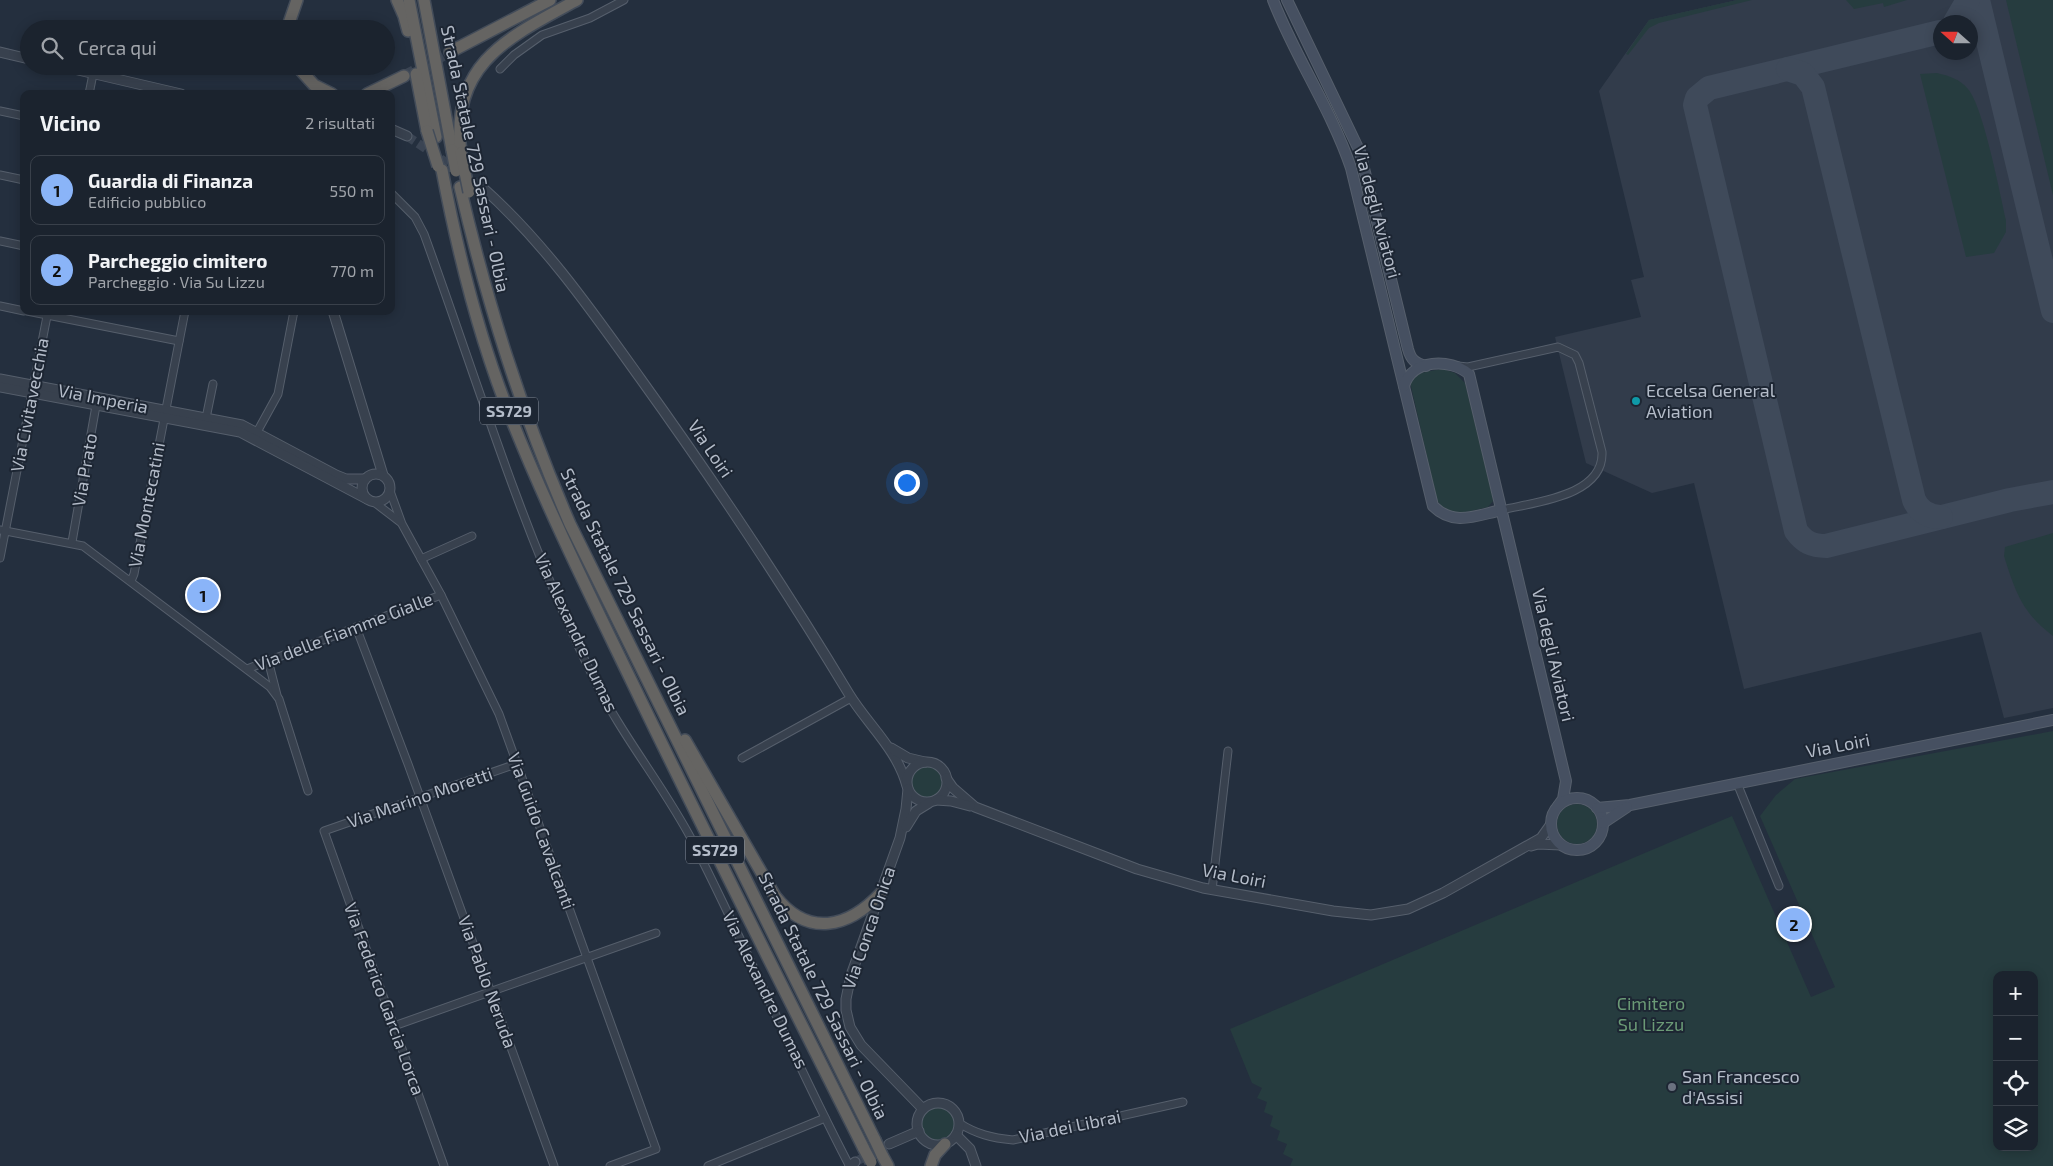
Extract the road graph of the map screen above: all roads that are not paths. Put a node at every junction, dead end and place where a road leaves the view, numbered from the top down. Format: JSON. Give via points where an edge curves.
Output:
{"nodes":[{"id":1,"x":297,"y":0,"type":"edge"},
{"id":2,"x":397,"y":0,"type":"edge"},
{"id":3,"x":409,"y":0,"type":"edge"},
{"id":4,"x":424,"y":0,"type":"edge"},
{"id":5,"x":549,"y":0,"type":"edge"},
{"id":6,"x":577,"y":0,"type":"edge"},
{"id":7,"x":624,"y":0,"type":"edge"},
{"id":8,"x":1273,"y":0,"type":"edge"},
{"id":9,"x":1287,"y":0,"type":"edge"},
{"id":10,"x":290,"y":20,"type":"edge"},
{"id":11,"x":0,"y":52,"type":"edge"},
{"id":12,"x":450,"y":52,"type":"tunnel mouth"},
{"id":13,"x":20,"y":57,"type":"edge"},
{"id":14,"x":500,"y":69,"type":"dead end"},
{"id":15,"x":92,"y":75,"type":"edge"},
{"id":16,"x":96,"y":75,"type":"edge"},
{"id":17,"x":305,"y":75,"type":"edge"},
{"id":18,"x":404,"y":76,"type":"tunnel mouth"},
{"id":19,"x":90,"y":90,"type":"edge"},
{"id":20,"x":163,"y":90,"type":"edge"},
{"id":21,"x":324,"y":90,"type":"edge"},
{"id":22,"x":374,"y":90,"type":"edge"},
{"id":23,"x":0,"y":111,"type":"edge"},
{"id":24,"x":20,"y":115,"type":"edge"},
{"id":25,"x":395,"y":131,"type":"edge"},
{"id":26,"x":431,"y":134,"type":"junction"},
{"id":27,"x":407,"y":136,"type":"tunnel mouth"},
{"id":28,"x":457,"y":152,"type":"junction"},
{"id":29,"x":0,"y":175,"type":"edge"},
{"id":30,"x":20,"y":179,"type":"edge"},
{"id":31,"x":482,"y":187,"type":"tunnel mouth"},
{"id":32,"x":395,"y":197,"type":"edge"},
{"id":33,"x":0,"y":241,"type":"edge"},
{"id":34,"x":20,"y":245,"type":"edge"},
{"id":35,"x":0,"y":306,"type":"edge"},
{"id":36,"x":20,"y":310,"type":"edge"},
{"id":37,"x":48,"y":315,"type":"edge"},
{"id":38,"x":57,"y":315,"type":"edge"},
{"id":39,"x":183,"y":315,"type":"edge"},
{"id":40,"x":293,"y":315,"type":"edge"},
{"id":41,"x":334,"y":315,"type":"edge"},
{"id":42,"x":179,"y":341,"type":"junction"},
{"id":43,"x":1452,"y":365,"type":"junction"},
{"id":44,"x":1427,"y":366,"type":"junction"},
{"id":45,"x":0,"y":379,"type":"edge"},
{"id":46,"x":214,"y":384,"type":"dead end"},
{"id":47,"x":1404,"y":386,"type":"junction"},
{"id":48,"x":0,"y":387,"type":"edge"},
{"id":49,"x":33,"y":388,"type":"junction"},
{"id":50,"x":97,"y":402,"type":"junction"},
{"id":51,"x":164,"y":415,"type":"junction"},
{"id":52,"x":206,"y":422,"type":"junction"},
{"id":53,"x":257,"y":432,"type":"junction"},
{"id":54,"x":374,"y":442,"type":"junction"},
{"id":55,"x":383,"y":475,"type":"junction"},
{"id":56,"x":367,"y":477,"type":"junction"},
{"id":57,"x":390,"y":491,"type":"junction"},
{"id":58,"x":370,"y":500,"type":"junction"},
{"id":59,"x":1502,"y":510,"type":"junction"},
{"id":60,"x":402,"y":524,"type":"junction"},
{"id":61,"x":3,"y":531,"type":"edge"},
{"id":62,"x":472,"y":536,"type":"dead end"},
{"id":63,"x":72,"y":542,"type":"junction"},
{"id":64,"x":0,"y":558,"type":"edge"},
{"id":65,"x":421,"y":559,"type":"junction"},
{"id":66,"x":131,"y":580,"type":"junction"},
{"id":67,"x":441,"y":595,"type":"junction"},
{"id":68,"x":356,"y":627,"type":"junction"},
{"id":69,"x":268,"y":660,"type":"junction"},
{"id":70,"x":247,"y":669,"type":"junction"},
{"id":71,"x":644,"y":672,"type":"junction"},
{"id":72,"x":277,"y":695,"type":"junction"},
{"id":73,"x":851,"y":698,"type":"junction"},
{"id":74,"x":2053,"y":720,"type":"edge"},
{"id":75,"x":889,"y":747,"type":"junction"},
{"id":76,"x":1228,"y":751,"type":"dead end"},
{"id":77,"x":742,"y":758,"type":"dead end"},
{"id":78,"x":926,"y":762,"type":"junction"},
{"id":79,"x":516,"y":764,"type":"junction"},
{"id":80,"x":946,"y":778,"type":"junction"},
{"id":81,"x":1566,"y":780,"type":"junction"},
{"id":82,"x":1737,"y":783,"type":"junction"},
{"id":83,"x":907,"y":787,"type":"junction"},
{"id":84,"x":308,"y":791,"type":"dead end"},
{"id":85,"x":420,"y":798,"type":"junction"},
{"id":86,"x":1579,"y":798,"type":"junction"},
{"id":87,"x":933,"y":801,"type":"junction"},
{"id":88,"x":1630,"y":805,"type":"junction"},
{"id":89,"x":1558,"y":806,"type":"junction"},
{"id":90,"x":975,"y":807,"type":"junction"},
{"id":91,"x":1597,"y":808,"type":"junction"},
{"id":92,"x":1603,"y":823,"type":"junction"},
{"id":93,"x":1551,"y":824,"type":"junction"},
{"id":94,"x":324,"y":832,"type":"joint"},
{"id":95,"x":900,"y":838,"type":"junction"},
{"id":96,"x":1561,"y":845,"type":"junction"},
{"id":97,"x":1526,"y":848,"type":"junction"},
{"id":98,"x":1779,"y":886,"type":"dead end"},
{"id":99,"x":1212,"y":890,"type":"junction"},
{"id":100,"x":881,"y":893,"type":"junction"},
{"id":101,"x":656,"y":933,"type":"dead end"},
{"id":102,"x":586,"y":957,"type":"junction"},
{"id":103,"x":490,"y":991,"type":"junction"},
{"id":104,"x":394,"y":1026,"type":"junction"},
{"id":105,"x":1183,"y":1102,"type":"dead end"},
{"id":106,"x":924,"y":1110,"type":"junction"},
{"id":107,"x":825,"y":1118,"type":"junction"},
{"id":108,"x":959,"y":1123,"type":"junction"},
{"id":109,"x":919,"y":1131,"type":"junction"},
{"id":110,"x":956,"y":1135,"type":"junction"},
{"id":111,"x":888,"y":1144,"type":"tunnel mouth"},
{"id":112,"x":945,"y":1144,"type":"junction"},
{"id":113,"x":851,"y":1164,"type":"edge"},
{"id":114,"x":872,"y":1164,"type":"edge"},
{"id":115,"x":444,"y":1166,"type":"edge"},
{"id":116,"x":554,"y":1166,"type":"edge"},
{"id":117,"x":610,"y":1166,"type":"edge"},
{"id":118,"x":708,"y":1166,"type":"edge"},
{"id":119,"x":888,"y":1166,"type":"edge"},
{"id":120,"x":931,"y":1166,"type":"edge"},
{"id":121,"x":976,"y":1166,"type":"edge"}],
"edges":[{"from":1,"to":10,"type":"highway"},
{"from":2,"to":26,"type":"highway","via":[[406,25]]},
{"from":3,"to":26,"type":"highway","name":"Strada Statale 729 Sassari - Olbia"},
{"from":4,"to":28,"type":"highway","name":"Strada Statale 729 Sassari - Olbia","number":"SS729"},
{"from":5,"to":12,"type":"highway"},
{"from":6,"to":28,"type":"highway","via":[[512,35],[478,69],[461,110]]},
{"from":7,"to":14,"type":"street","via":[[590,18],[542,35],[514,54]]},
{"from":8,"to":47,"type":"main road","name":"Via degli Aviatori","via":[[1348,158]]},
{"from":9,"to":44,"type":"main road","name":"Via degli Aviatori","via":[[1360,152],[1411,358],[1417,364]]},
{"from":11,"to":13,"type":"street"},
{"from":15,"to":19,"type":"street"},
{"from":16,"to":20,"type":"street"},
{"from":17,"to":21,"type":"highway"},
{"from":18,"to":22,"type":"highway"},
{"from":23,"to":24,"type":"street"},
{"from":25,"to":27,"type":"street"},
{"from":26,"to":114,"type":"highway","name":"Strada Statale 729 Sassari - Olbia","number":"SS729","bridge":true,"via":[[480,324],[511,417],[667,754]]},
{"from":28,"to":71,"type":"highway","name":"Strada Statale 729 Sassari - Olbia","number":"SS729","bridge":true,"via":[[479,269],[500,343],[547,472]]},
{"from":29,"to":30,"type":"street"},
{"from":31,"to":73,"type":"street","name":"Via Loiri","via":[[552,259],[590,309],[693,452],[813,634]]},
{"from":32,"to":107,"type":"street","name":"Via Alexandre Dumas","via":[[415,216],[424,234],[507,473],[590,670],[617,721],[645,761],[694,844]]},
{"from":33,"to":34,"type":"street"},
{"from":35,"to":36,"type":"street"},
{"from":37,"to":49,"type":"street","name":"Via Civitavecchia"},
{"from":38,"to":42,"type":"street"},
{"from":39,"to":42,"type":"street","name":"Via Montecatini"},
{"from":40,"to":53,"type":"street","via":[[278,394]]},
{"from":41,"to":54,"type":"street"},
{"from":42,"to":51,"type":"street","name":"Via Montecatini"},
{"from":43,"to":44,"type":"main road"},
{"from":43,"to":59,"type":"main road","name":"Via degli Aviatori","via":[[1469,374]]},
{"from":43,"to":59,"type":"street","via":[[1468,367],[1558,347],[1575,355],[1579,363],[1602,452],[1599,472],[1585,486],[1563,495]]},
{"from":44,"to":47,"type":"main road","via":[[1411,373]]},
{"from":45,"to":49,"type":"street","name":"Via Imperia"},
{"from":46,"to":52,"type":"street"},
{"from":47,"to":59,"type":"main road","name":"Via degli Aviatori","via":[[1433,506],[1446,517],[1455,519]]},
{"from":48,"to":49,"type":"street","name":"Via Imperia"},
{"from":49,"to":50,"type":"street","name":"Via Imperia"},
{"from":49,"to":61,"type":"street","name":"Via Civitavecchia"},
{"from":50,"to":51,"type":"street","name":"Via Imperia"},
{"from":50,"to":63,"type":"street","name":"Via Prato"},
{"from":51,"to":52,"type":"street","name":"Via Imperia"},
{"from":51,"to":66,"type":"street","name":"Via Montecatini"},
{"from":52,"to":53,"type":"street","name":"Via Imperia","via":[[242,425]]},
{"from":52,"to":58,"type":"street","name":"Via Imperia","via":[[240,432]]},
{"from":53,"to":56,"type":"street","name":"Via Imperia","via":[[336,475],[346,479]]},
{"from":54,"to":55,"type":"street"},
{"from":54,"to":56,"type":"street","via":[[374,468]]},
{"from":55,"to":56,"type":"street"},
{"from":55,"to":57,"type":"street","via":[[389,482]]},
{"from":56,"to":58,"type":"street","via":[[362,491]]},
{"from":57,"to":58,"type":"street","via":[[385,498]]},
{"from":57,"to":60,"type":"street","name":"Via Guido Cavalcanti"},
{"from":58,"to":60,"type":"street","name":"Via Guido Cavalcanti"},
{"from":59,"to":81,"type":"main road","name":"Via degli Aviatori"},
{"from":60,"to":65,"type":"street","name":"Via Guido Cavalcanti"},
{"from":61,"to":63,"type":"street"},
{"from":61,"to":64,"type":"street","name":"Via Civitavecchia"},
{"from":62,"to":65,"type":"street"},
{"from":63,"to":66,"type":"street","via":[[94,552]]},
{"from":65,"to":67,"type":"street","name":"Via Guido Cavalcanti"},
{"from":66,"to":70,"type":"street"},
{"from":67,"to":68,"type":"street","name":"Via delle Fiamme Gialle"},
{"from":67,"to":79,"type":"street","name":"Via Guido Cavalcanti","via":[[490,692]]},
{"from":68,"to":69,"type":"street","name":"Via delle Fiamme Gialle"},
{"from":68,"to":85,"type":"street","name":"Via Pablo Neruda"},
{"from":69,"to":70,"type":"street","name":"Via delle Fiamme Gialle"},
{"from":69,"to":72,"type":"street"},
{"from":70,"to":72,"type":"street"},
{"from":71,"to":100,"type":"highway","via":[[783,906],[807,920],[834,923],[867,908]]},
{"from":71,"to":119,"type":"highway","name":"Strada Statale 729 Sassari - Olbia","number":"SS729","bridge":true},
{"from":72,"to":84,"type":"street"},
{"from":73,"to":75,"type":"street","name":"Via Loiri"},
{"from":73,"to":77,"type":"street"},
{"from":74,"to":82,"type":"main road","name":"Via Loiri"},
{"from":75,"to":78,"type":"street","name":"Via Loiri","via":[[908,758]]},
{"from":75,"to":83,"type":"street","name":"Via Loiri","via":[[902,769]]},
{"from":76,"to":99,"type":"street"},
{"from":78,"to":80,"type":"street","via":[[939,766]]},
{"from":78,"to":83,"type":"street","via":[[909,773]]},
{"from":79,"to":85,"type":"street","name":"Via Marino Moretti"},
{"from":79,"to":102,"type":"street","name":"Via Guido Cavalcanti"},
{"from":80,"to":87,"type":"street","via":[[945,791]]},
{"from":80,"to":90,"type":"street","name":"Via Loiri"},
{"from":81,"to":86,"type":"main road"},
{"from":81,"to":89,"type":"main road","name":"Via degli Aviatori","via":[[1563,799]]},
{"from":82,"to":88,"type":"main road","name":"Via Loiri"},
{"from":82,"to":98,"type":"street"},
{"from":83,"to":87,"type":"street","via":[[918,800]]},
{"from":83,"to":95,"type":"street","name":"Via Conca Onica"},
{"from":85,"to":94,"type":"street","name":"Via Marino Moretti"},
{"from":85,"to":103,"type":"street","name":"Via Pablo Neruda"},
{"from":86,"to":89,"type":"main road"},
{"from":86,"to":91,"type":"main road"},
{"from":87,"to":90,"type":"street","via":[[951,801]]},
{"from":87,"to":95,"type":"street","name":"Via Conca Onica","via":[[916,811]]},
{"from":88,"to":91,"type":"main road","name":"Via Loiri"},
{"from":88,"to":92,"type":"main road"},
{"from":89,"to":93,"type":"main road"},
{"from":90,"to":99,"type":"street","name":"Via Loiri","via":[[1137,869]]},
{"from":91,"to":92,"type":"main road"},
{"from":92,"to":96,"type":"main road","via":[[1597,842],[1589,848],[1570,850]]},
{"from":93,"to":96,"type":"main road","via":[[1552,832]]},
{"from":93,"to":97,"type":"street","name":"Via Loiri","via":[[1547,833]]},
{"from":94,"to":104,"type":"street","name":"Via Federico Garcia Lorca"},
{"from":95,"to":100,"type":"street","name":"Via Conca Onica"},
{"from":96,"to":97,"type":"street","name":"Via Loiri","via":[[1538,844]]},
{"from":97,"to":99,"type":"street","name":"Via Loiri","via":[[1443,893],[1389,914],[1333,911]]},
{"from":100,"to":106,"type":"street","name":"Via Conca Onica","via":[[851,975],[846,1010],[858,1041]]},
{"from":101,"to":102,"type":"street"},
{"from":102,"to":103,"type":"street"},
{"from":102,"to":117,"type":"street","name":"Via Guido Cavalcanti","via":[[656,1149]]},
{"from":103,"to":104,"type":"street"},
{"from":103,"to":116,"type":"street","name":"Via Pablo Neruda"},
{"from":104,"to":115,"type":"street","name":"Via Federico Garcia Lorca"},
{"from":105,"to":108,"type":"street","name":"Via dei Librai","via":[[1013,1140],[992,1138]]},
{"from":106,"to":108,"type":"street","via":[[933,1104],[943,1104],[956,1113]]},
{"from":106,"to":109,"type":"street","via":[[919,1117]]},
{"from":107,"to":113,"type":"street","name":"Via Alexandre Dumas"},
{"from":107,"to":118,"type":"street"},
{"from":108,"to":110,"type":"street"},
{"from":109,"to":111,"type":"street"},
{"from":109,"to":112,"type":"street","via":[[929,1143]]},
{"from":110,"to":112,"type":"street"},
{"from":110,"to":121,"type":"street","via":[[970,1149]]},
{"from":112,"to":120,"type":"highway","via":[[935,1155]]}]}
